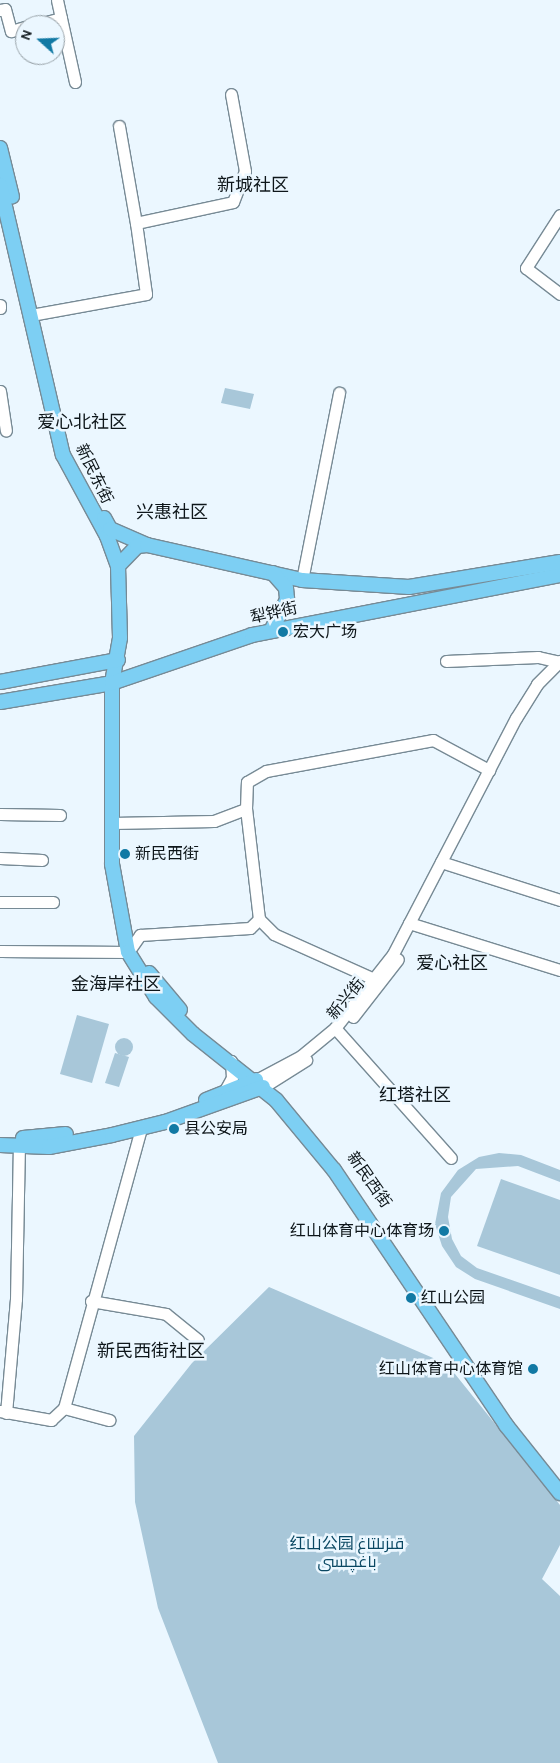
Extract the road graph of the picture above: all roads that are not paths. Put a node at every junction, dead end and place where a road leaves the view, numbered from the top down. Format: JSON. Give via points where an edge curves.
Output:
{"nodes":[{"id":1,"x":57,"y":0,"type":"edge"},
{"id":2,"x":0,"y":10,"type":"edge"},
{"id":3,"x":60,"y":15,"type":"edge"},
{"id":4,"x":15,"y":30,"type":"edge"},
{"id":5,"x":65,"y":35,"type":"edge"},
{"id":6,"x":76,"y":82,"type":"dead end"},
{"id":7,"x":231,"y":94,"type":"dead end"},
{"id":8,"x":119,"y":126,"type":"dead end"},
{"id":9,"x":0,"y":148,"type":"edge"},
{"id":10,"x":0,"y":186,"type":"edge"},
{"id":11,"x":560,"y":215,"type":"edge"},
{"id":12,"x":136,"y":223,"type":"junction"},
{"id":13,"x":560,"y":294,"type":"edge"},
{"id":14,"x":34,"y":314,"type":"junction"},
{"id":15,"x":0,"y":391,"type":"edge"},
{"id":16,"x":339,"y":393,"type":"dead end"},
{"id":17,"x":6,"y":431,"type":"dead end"},
{"id":18,"x":147,"y":545,"type":"junction"},
{"id":19,"x":560,"y":562,"type":"edge"},
{"id":20,"x":118,"y":566,"type":"junction"},
{"id":21,"x":272,"y":573,"type":"junction"},
{"id":22,"x":560,"y":575,"type":"edge"},
{"id":23,"x":302,"y":580,"type":"junction"},
{"id":24,"x":271,"y":631,"type":"junction"},
{"id":25,"x":118,"y":660,"type":"junction"},
{"id":26,"x":446,"y":661,"type":"dead end"},
{"id":27,"x":560,"y":661,"type":"edge"},
{"id":28,"x":560,"y":671,"type":"edge"},
{"id":29,"x":0,"y":682,"type":"edge"},
{"id":30,"x":116,"y":682,"type":"junction"},
{"id":31,"x":0,"y":702,"type":"edge"},
{"id":32,"x":489,"y":770,"type":"junction"},
{"id":33,"x":246,"y":809,"type":"junction"},
{"id":34,"x":0,"y":814,"type":"edge"},
{"id":35,"x":60,"y":815,"type":"dead end"},
{"id":36,"x":115,"y":823,"type":"junction"},
{"id":37,"x":0,"y":858,"type":"edge"},
{"id":38,"x":42,"y":860,"type":"dead end"},
{"id":39,"x":444,"y":862,"type":"junction"},
{"id":40,"x":560,"y":900,"type":"edge"},
{"id":41,"x":0,"y":902,"type":"edge"},
{"id":42,"x":53,"y":902,"type":"dead end"},
{"id":43,"x":259,"y":919,"type":"junction"},
{"id":44,"x":412,"y":924,"type":"junction"},
{"id":45,"x":131,"y":948,"type":"junction"},
{"id":46,"x":0,"y":951,"type":"edge"},
{"id":47,"x":560,"y":970,"type":"edge"},
{"id":48,"x":374,"y":979,"type":"junction"},
{"id":49,"x":337,"y":1030,"type":"junction"},
{"id":50,"x":231,"y":1062,"type":"junction"},
{"id":51,"x":263,"y":1082,"type":"junction"},
{"id":52,"x":223,"y":1094,"type":"junction"},
{"id":53,"x":141,"y":1128,"type":"junction"},
{"id":54,"x":0,"y":1137,"type":"edge"},
{"id":55,"x":0,"y":1145,"type":"edge"},
{"id":56,"x":19,"y":1147,"type":"junction"},
{"id":57,"x":451,"y":1158,"type":"dead end"},
{"id":58,"x":91,"y":1301,"type":"junction"},
{"id":59,"x":198,"y":1340,"type":"dead end"},
{"id":60,"x":64,"y":1408,"type":"junction"},
{"id":61,"x":3,"y":1412,"type":"edge"},
{"id":62,"x":109,"y":1420,"type":"dead end"},
{"id":63,"x":560,"y":1484,"type":"edge"},
{"id":64,"x":560,"y":1493,"type":"edge"}],
"edges":[{"from":1,"to":3,"type":"street"},
{"from":2,"to":4,"type":"street","via":[[5,9],[11,31]]},
{"from":5,"to":6,"type":"street"},
{"from":7,"to":12,"type":"street","via":[[245,171],[233,202]]},
{"from":8,"to":12,"type":"street"},
{"from":9,"to":14,"type":"main road","name":"新民东街"},
{"from":10,"to":14,"type":"main road","name":"新民东街"},
{"from":11,"to":13,"type":"street","via":[[526,268]]},
{"from":12,"to":14,"type":"street","via":[[146,294]]},
{"from":14,"to":18,"type":"main road","name":"新民东街","via":[[63,433],[79,475],[110,529]]},
{"from":14,"to":20,"type":"main road","name":"新民东街","via":[[63,455],[107,536]]},
{"from":15,"to":17,"type":"street"},
{"from":16,"to":23,"type":"street"},
{"from":18,"to":20,"type":"main road","via":[[137,546]]},
{"from":18,"to":21,"type":"main road","name":"犁铧街"},
{"from":19,"to":23,"type":"main road","name":"犁铧街","via":[[409,587]]},
{"from":20,"to":25,"type":"main road","name":"新民东街"},
{"from":21,"to":23,"type":"main road","name":"犁铧街"},
{"from":21,"to":24,"type":"main road","via":[[286,588],[287,599]]},
{"from":22,"to":24,"type":"main road","name":"犁铧街"},
{"from":24,"to":30,"type":"main road","name":"犁铧街"},
{"from":25,"to":29,"type":"main road"},
{"from":25,"to":30,"type":"main road","name":"新民西街"},
{"from":26,"to":27,"type":"street","via":[[538,657]]},
{"from":27,"to":32,"type":"street","name":"新兴街","via":[[537,684]]},
{"from":28,"to":39,"type":"street","name":"新兴街","via":[[542,688],[521,720]]},
{"from":30,"to":31,"type":"main road","name":"犁铧街"},
{"from":30,"to":36,"type":"main road","name":"新民西街"},
{"from":32,"to":33,"type":"street","via":[[433,740],[266,771],[247,782]]},
{"from":32,"to":39,"type":"street","name":"新兴街"},
{"from":33,"to":36,"type":"street","via":[[214,821]]},
{"from":33,"to":43,"type":"street"},
{"from":34,"to":35,"type":"street"},
{"from":36,"to":45,"type":"main road","name":"新民西街","via":[[115,896]]},
{"from":37,"to":38,"type":"street"},
{"from":39,"to":40,"type":"street"},
{"from":39,"to":44,"type":"street","name":"新兴街"},
{"from":41,"to":42,"type":"street"},
{"from":43,"to":45,"type":"street","via":[[250,928],[140,935]]},
{"from":43,"to":48,"type":"street","via":[[274,934]]},
{"from":44,"to":47,"type":"street"},
{"from":44,"to":48,"type":"street","name":"新兴街"},
{"from":44,"to":49,"type":"street","name":"新兴街","via":[[382,983]]},
{"from":45,"to":46,"type":"street"},
{"from":45,"to":50,"type":"main road","name":"新民西街","via":[[156,997],[193,1034]]},
{"from":45,"to":51,"type":"main road","name":"新民西街","via":[[184,1014]]},
{"from":48,"to":49,"type":"street","name":"新兴街"},
{"from":49,"to":51,"type":"street","name":"新兴街"},
{"from":49,"to":57,"type":"street"},
{"from":50,"to":51,"type":"main road","name":"新民西街"},
{"from":50,"to":52,"type":"street","via":[[232,1078]]},
{"from":51,"to":52,"type":"main road","name":"新兴街"},
{"from":51,"to":53,"type":"main road","name":"新兴街"},
{"from":51,"to":63,"type":"main road","name":"新民西街","via":[[344,1174],[469,1361]]},
{"from":51,"to":64,"type":"main road","name":"新民西街","via":[[334,1170],[506,1425]]},
{"from":52,"to":54,"type":"main road","name":"新兴街","via":[[114,1126],[53,1137]]},
{"from":53,"to":56,"type":"main road","name":"新兴街","via":[[48,1147]]},
{"from":53,"to":58,"type":"street"},
{"from":55,"to":56,"type":"main road","name":"新兴街"},
{"from":56,"to":61,"type":"street","via":[[16,1299]]},
{"from":58,"to":59,"type":"street","via":[[166,1314]]},
{"from":58,"to":60,"type":"street"},
{"from":60,"to":61,"type":"street","via":[[51,1420]]},
{"from":60,"to":62,"type":"street"}]}
